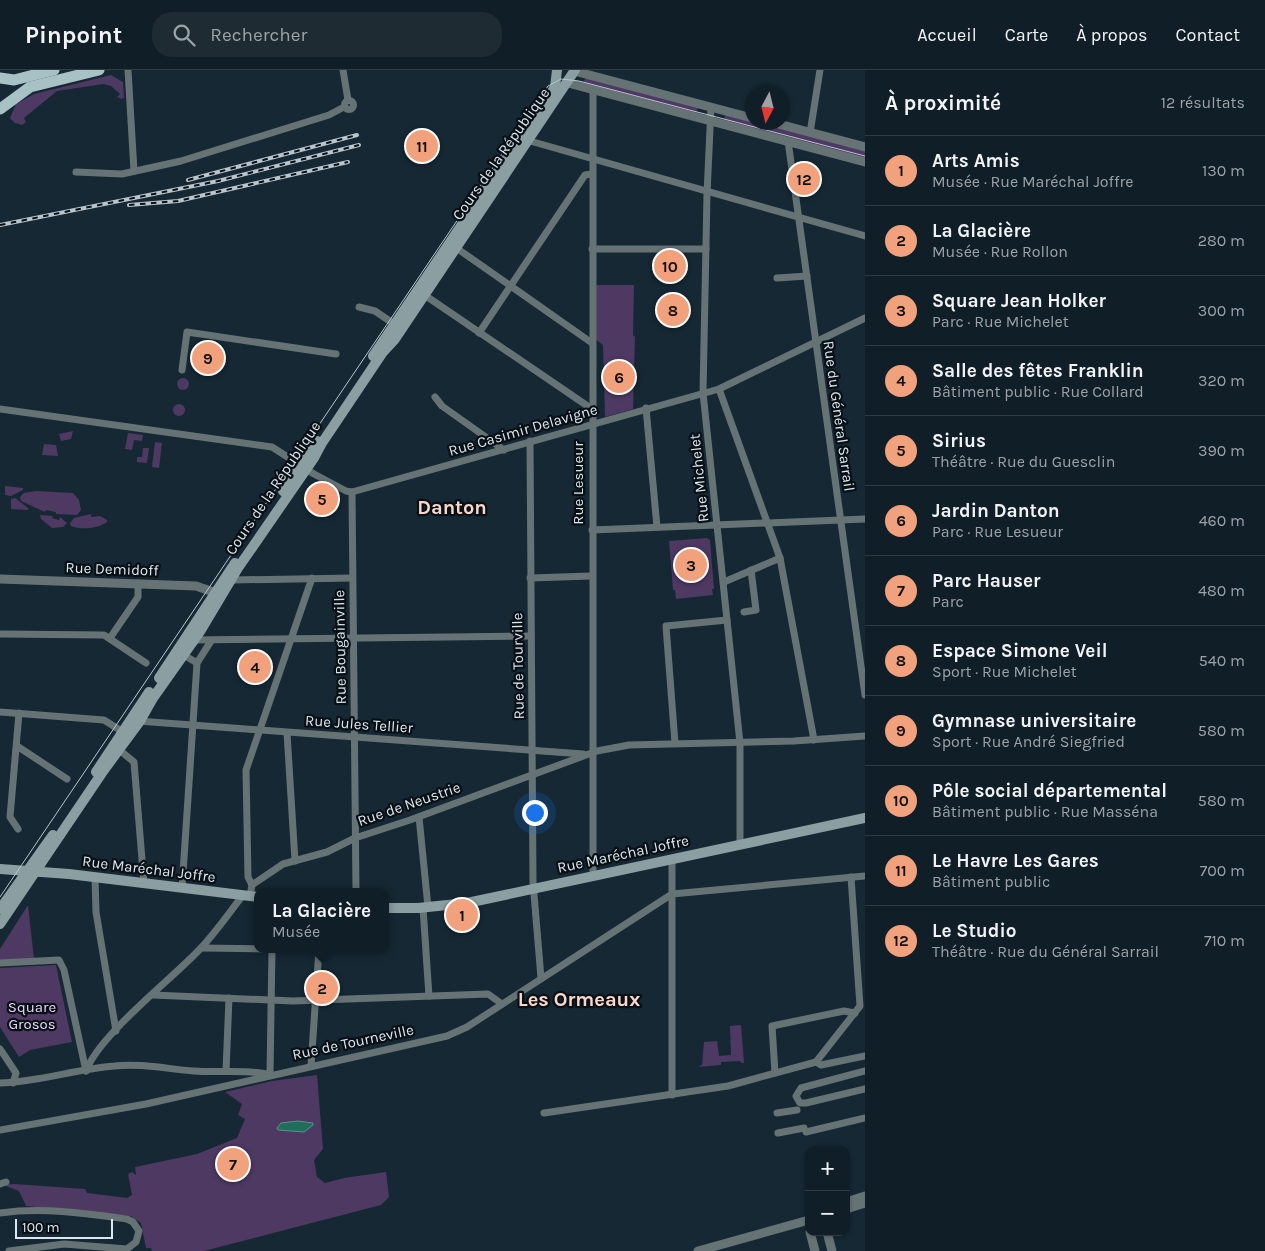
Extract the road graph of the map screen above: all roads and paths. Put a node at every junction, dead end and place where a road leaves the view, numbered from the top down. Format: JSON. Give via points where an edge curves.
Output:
{"nodes":[{"id":1,"x":54,"y":70,"type":"edge"},
{"id":2,"x":99,"y":70,"type":"edge"},
{"id":3,"x":128,"y":70,"type":"edge"},
{"id":4,"x":343,"y":70,"type":"edge"},
{"id":5,"x":820,"y":70,"type":"edge"},
{"id":6,"x":576,"y":71,"type":"edge"},
{"id":7,"x":557,"y":74,"type":"edge"},
{"id":8,"x":0,"y":78,"type":"edge"},
{"id":9,"x":568,"y":83,"type":"junction"},
{"id":10,"x":592,"y":90,"type":"junction"},
{"id":11,"x":711,"y":107,"type":"junction"},
{"id":12,"x":0,"y":109,"type":"edge"},
{"id":13,"x":745,"y":116,"type":"edge"},
{"id":14,"x":709,"y":120,"type":"junction"},
{"id":15,"x":790,"y":127,"type":"edge"},
{"id":16,"x":810,"y":133,"type":"junction"},
{"id":17,"x":530,"y":141,"type":"junction"},
{"id":18,"x":788,"y":141,"type":"junction"},
{"id":19,"x":865,"y":147,"type":"edge"},
{"id":20,"x":592,"y":159,"type":"junction"},
{"id":21,"x":865,"y":162,"type":"edge"},
{"id":22,"x":134,"y":171,"type":"junction"},
{"id":23,"x":76,"y":172,"type":"dead end"},
{"id":24,"x":591,"y":174,"type":"junction"},
{"id":25,"x":707,"y":191,"type":"junction"},
{"id":26,"x":798,"y":216,"type":"junction"},
{"id":27,"x":865,"y":236,"type":"edge"},
{"id":28,"x":454,"y":247,"type":"junction"},
{"id":29,"x":592,"y":249,"type":"junction"},
{"id":30,"x":706,"y":249,"type":"junction"},
{"id":31,"x":807,"y":276,"type":"junction"},
{"id":32,"x":777,"y":278,"type":"dead end"},
{"id":33,"x":510,"y":286,"type":"junction"},
{"id":34,"x":423,"y":294,"type":"junction"},
{"id":35,"x":359,"y":307,"type":"dead end"},
{"id":36,"x":865,"y":318,"type":"edge"},
{"id":37,"x":398,"y":326,"type":"junction"},
{"id":38,"x":479,"y":333,"type":"junction"},
{"id":39,"x":815,"y":342,"type":"junction"},
{"id":40,"x":592,"y":343,"type":"junction"},
{"id":41,"x":336,"y":354,"type":"dead end"},
{"id":42,"x":182,"y":370,"type":"dead end"},
{"id":43,"x":719,"y":389,"type":"junction"},
{"id":44,"x":704,"y":393,"type":"junction"},
{"id":45,"x":435,"y":397,"type":"dead end"},
{"id":46,"x":646,"y":408,"type":"junction"},
{"id":47,"x":0,"y":409,"type":"edge"},
{"id":48,"x":592,"y":409,"type":"junction"},
{"id":49,"x":592,"y":424,"type":"junction"},
{"id":50,"x":530,"y":441,"type":"junction"},
{"id":51,"x":504,"y":450,"type":"junction"},
{"id":52,"x":304,"y":467,"type":"junction"},
{"id":53,"x":352,"y":492,"type":"junction"},
{"id":54,"x":865,"y":519,"type":"edge"},
{"id":55,"x":840,"y":520,"type":"junction"},
{"id":56,"x":767,"y":523,"type":"junction"},
{"id":57,"x":719,"y":525,"type":"junction"},
{"id":58,"x":657,"y":527,"type":"junction"},
{"id":59,"x":592,"y":530,"type":"junction"},
{"id":60,"x":780,"y":558,"type":"junction"},
{"id":61,"x":751,"y":570,"type":"junction"},
{"id":62,"x":591,"y":576,"type":"junction"},
{"id":63,"x":312,"y":578,"type":"junction"},
{"id":64,"x":352,"y":578,"type":"junction"},
{"id":65,"x":530,"y":578,"type":"junction"},
{"id":66,"x":0,"y":579,"type":"edge"},
{"id":67,"x":232,"y":580,"type":"junction"},
{"id":68,"x":724,"y":582,"type":"junction"},
{"id":69,"x":138,"y":584,"type":"junction"},
{"id":70,"x":219,"y":594,"type":"junction"},
{"id":71,"x":744,"y":612,"type":"dead end"},
{"id":72,"x":727,"y":620,"type":"junction"},
{"id":73,"x":0,"y":634,"type":"edge"},
{"id":74,"x":531,"y":636,"type":"junction"},
{"id":75,"x":110,"y":638,"type":"junction"},
{"id":76,"x":353,"y":639,"type":"junction"},
{"id":77,"x":190,"y":640,"type":"junction"},
{"id":78,"x":291,"y":640,"type":"junction"},
{"id":79,"x":211,"y":641,"type":"junction"},
{"id":80,"x":184,"y":655,"type":"junction"},
{"id":81,"x":146,"y":663,"type":"dead end"},
{"id":82,"x":198,"y":663,"type":"junction"},
{"id":83,"x":865,"y":695,"type":"edge"},
{"id":84,"x":0,"y":712,"type":"edge"},
{"id":85,"x":19,"y":713,"type":"junction"},
{"id":86,"x":135,"y":721,"type":"junction"},
{"id":87,"x":193,"y":726,"type":"junction"},
{"id":88,"x":260,"y":731,"type":"junction"},
{"id":89,"x":123,"y":732,"type":"junction"},
{"id":90,"x":287,"y":733,"type":"junction"},
{"id":91,"x":865,"y":736,"type":"edge"},
{"id":92,"x":355,"y":738,"type":"junction"},
{"id":93,"x":814,"y":740,"type":"junction"},
{"id":94,"x":675,"y":743,"type":"junction"},
{"id":95,"x":740,"y":743,"type":"junction"},
{"id":96,"x":17,"y":746,"type":"junction"},
{"id":97,"x":117,"y":747,"type":"junction"},
{"id":98,"x":532,"y":750,"type":"junction"},
{"id":99,"x":589,"y":754,"type":"junction"},
{"id":100,"x":532,"y":774,"type":"junction"},
{"id":101,"x":68,"y":779,"type":"dead end"},
{"id":102,"x":419,"y":817,"type":"junction"},
{"id":103,"x":865,"y":818,"type":"edge"},
{"id":104,"x":18,"y":829,"type":"dead end"},
{"id":105,"x":355,"y":838,"type":"junction"},
{"id":106,"x":740,"y":845,"type":"junction"},
{"id":107,"x":672,"y":859,"type":"junction"},
{"id":108,"x":295,"y":861,"type":"junction"},
{"id":109,"x":0,"y":869,"type":"edge"},
{"id":110,"x":32,"y":871,"type":"junction"},
{"id":111,"x":593,"y":876,"type":"junction"},
{"id":112,"x":865,"y":876,"type":"edge"},
{"id":113,"x":852,"y":877,"type":"junction"},
{"id":114,"x":95,"y":878,"type":"junction"},
{"id":115,"x":144,"y":884,"type":"junction"},
{"id":116,"x":252,"y":885,"type":"junction"},
{"id":117,"x":182,"y":888,"type":"junction"},
{"id":118,"x":356,"y":888,"type":"edge"},
{"id":119,"x":533,"y":890,"type":"junction"},
{"id":120,"x":672,"y":894,"type":"junction"},
{"id":121,"x":251,"y":896,"type":"edge"},
{"id":122,"x":389,"y":908,"type":"edge"},
{"id":123,"x":425,"y":908,"type":"junction"},
{"id":124,"x":0,"y":909,"type":"edge"},
{"id":125,"x":0,"y":924,"type":"edge"},
{"id":126,"x":202,"y":948,"type":"junction"},
{"id":127,"x":254,"y":949,"type":"edge"},
{"id":128,"x":272,"y":953,"type":"edge"},
{"id":129,"x":319,"y":953,"type":"edge"},
{"id":130,"x":0,"y":963,"type":"edge"},
{"id":131,"x":541,"y":978,"type":"junction"},
{"id":132,"x":153,"y":995,"type":"junction"},
{"id":133,"x":429,"y":996,"type":"junction"},
{"id":134,"x":228,"y":998,"type":"junction"},
{"id":135,"x":272,"y":1000,"type":"junction"},
{"id":136,"x":314,"y":1000,"type":"junction"},
{"id":137,"x":502,"y":1004,"type":"junction"},
{"id":138,"x":862,"y":1005,"type":"edge"},
{"id":139,"x":855,"y":1013,"type":"junction"},
{"id":140,"x":116,"y":1031,"type":"junction"},
{"id":141,"x":0,"y":1049,"type":"edge"},
{"id":142,"x":865,"y":1056,"type":"edge"},
{"id":143,"x":816,"y":1062,"type":"junction"},
{"id":144,"x":311,"y":1066,"type":"junction"},
{"id":145,"x":86,"y":1071,"type":"junction"},
{"id":146,"x":226,"y":1071,"type":"junction"},
{"id":147,"x":865,"y":1071,"type":"edge"},
{"id":148,"x":775,"y":1073,"type":"junction"},
{"id":149,"x":270,"y":1074,"type":"junction"},
{"id":150,"x":13,"y":1082,"type":"junction"},
{"id":151,"x":0,"y":1083,"type":"edge"},
{"id":152,"x":865,"y":1089,"type":"edge"},
{"id":153,"x":672,"y":1095,"type":"junction"},
{"id":154,"x":798,"y":1110,"type":"dead end"},
{"id":155,"x":544,"y":1112,"type":"dead end"},
{"id":156,"x":777,"y":1113,"type":"dead end"},
{"id":157,"x":865,"y":1118,"type":"edge"},
{"id":158,"x":0,"y":1130,"type":"edge"},
{"id":159,"x":778,"y":1133,"type":"dead end"},
{"id":160,"x":865,"y":1196,"type":"edge"},
{"id":161,"x":850,"y":1201,"type":"edge"},
{"id":162,"x":865,"y":1203,"type":"edge"},
{"id":163,"x":850,"y":1208,"type":"edge"},
{"id":164,"x":0,"y":1213,"type":"edge"},
{"id":165,"x":805,"y":1222,"type":"edge"},
{"id":166,"x":811,"y":1236,"type":"edge"},
{"id":167,"x":828,"y":1236,"type":"edge"},
{"id":168,"x":9,"y":1251,"type":"edge"},
{"id":169,"x":698,"y":1251,"type":"edge"},
{"id":170,"x":815,"y":1251,"type":"edge"},
{"id":171,"x":832,"y":1251,"type":"edge"}],
"edges":[{"from":1,"to":8,"type":"main road","via":[[14,80]]},
{"from":2,"to":12,"type":"main road","via":[[41,83],[21,92]]},
{"from":3,"to":22,"type":"street"},
{"from":4,"to":22,"type":"street","via":[[346,104],[329,115],[201,157]]},
{"from":5,"to":16,"type":"street"},
{"from":6,"to":9,"type":"main road","name":"Cours de la République"},
{"from":6,"to":11,"type":"street"},
{"from":7,"to":9,"type":"main road"},
{"from":7,"to":37,"type":"main road","name":"Cours de la République","via":[[555,87]]},
{"from":9,"to":10,"type":"street"},
{"from":9,"to":17,"type":"main road","name":"Cours de la République"},
{"from":10,"to":14,"type":"street"},
{"from":10,"to":20,"type":"street","name":"Rue Lesueur"},
{"from":11,"to":13,"type":"street"},
{"from":11,"to":14,"type":"street","name":"Rue Michelet"},
{"from":14,"to":18,"type":"street"},
{"from":14,"to":25,"type":"street","name":"Rue Michelet"},
{"from":15,"to":16,"type":"street"},
{"from":16,"to":19,"type":"street"},
{"from":17,"to":20,"type":"street"},
{"from":17,"to":28,"type":"main road","name":"Cours de la République"},
{"from":18,"to":21,"type":"street"},
{"from":18,"to":26,"type":"street","name":"Rue du Général Sarrail"},
{"from":20,"to":24,"type":"street","name":"Rue Lesueur"},
{"from":20,"to":25,"type":"street"},
{"from":22,"to":23,"type":"street","via":[[122,174]]},
{"from":24,"to":29,"type":"street","name":"Rue Lesueur"},
{"from":24,"to":33,"type":"street","via":[[585,175]]},
{"from":25,"to":26,"type":"street"},
{"from":25,"to":30,"type":"street","name":"Rue Michelet"},
{"from":26,"to":27,"type":"street"},
{"from":26,"to":31,"type":"street","name":"Rue du Général Sarrail"},
{"from":28,"to":33,"type":"street"},
{"from":28,"to":34,"type":"main road","name":"Cours de la République"},
{"from":29,"to":30,"type":"street"},
{"from":29,"to":40,"type":"street","name":"Rue Lesueur"},
{"from":30,"to":44,"type":"street","name":"Rue Michelet"},
{"from":31,"to":32,"type":"street"},
{"from":31,"to":39,"type":"street","name":"Rue du Général Sarrail"},
{"from":33,"to":38,"type":"street"},
{"from":33,"to":40,"type":"street"},
{"from":34,"to":37,"type":"main road","name":"Cours de la République"},
{"from":34,"to":38,"type":"street"},
{"from":35,"to":37,"type":"street","via":[[375,311]]},
{"from":36,"to":39,"type":"street","name":"Rue Casimir Delavigne"},
{"from":37,"to":52,"type":"main road","name":"Cours de la République"},
{"from":38,"to":48,"type":"street"},
{"from":39,"to":43,"type":"street","name":"Rue Casimir Delavigne"},
{"from":39,"to":55,"type":"street","name":"Rue du Général Sarrail"},
{"from":40,"to":48,"type":"street","name":"Rue Lesueur"},
{"from":41,"to":42,"type":"street","via":[[188,332]]},
{"from":43,"to":44,"type":"street","name":"Rue Casimir Delavigne"},
{"from":43,"to":56,"type":"street"},
{"from":44,"to":46,"type":"street","name":"Rue Casimir Delavigne"},
{"from":44,"to":57,"type":"street","name":"Rue Michelet"},
{"from":45,"to":51,"type":"street","via":[[442,406]]},
{"from":46,"to":49,"type":"street","name":"Rue Casimir Delavigne"},
{"from":46,"to":58,"type":"street"},
{"from":47,"to":52,"type":"street","via":[[272,446]]},
{"from":48,"to":49,"type":"street","name":"Rue Lesueur"},
{"from":49,"to":50,"type":"street","name":"Rue Casimir Delavigne"},
{"from":49,"to":59,"type":"street","name":"Rue Lesueur"},
{"from":50,"to":51,"type":"street","name":"Rue Casimir Delavigne"},
{"from":50,"to":65,"type":"street","name":"Rue de Tourville"},
{"from":51,"to":53,"type":"street","name":"Rue Casimir Delavigne"},
{"from":52,"to":53,"type":"street"},
{"from":52,"to":67,"type":"main road","name":"Cours de la République"},
{"from":52,"to":70,"type":"main road","name":"Cours de la République"},
{"from":53,"to":64,"type":"street","name":"Rue Bougainville"},
{"from":54,"to":55,"type":"street"},
{"from":55,"to":56,"type":"street"},
{"from":55,"to":83,"type":"street","name":"Rue du Général Sarrail"},
{"from":56,"to":57,"type":"street"},
{"from":56,"to":60,"type":"street"},
{"from":57,"to":58,"type":"street"},
{"from":57,"to":68,"type":"street","name":"Rue Michelet"},
{"from":58,"to":59,"type":"street"},
{"from":59,"to":62,"type":"street","name":"Rue Lesueur"},
{"from":60,"to":61,"type":"street"},
{"from":60,"to":93,"type":"street"},
{"from":61,"to":68,"type":"street"},
{"from":61,"to":71,"type":"street","via":[[756,610]]},
{"from":62,"to":65,"type":"street"},
{"from":62,"to":99,"type":"street","name":"Rue Lesueur"},
{"from":63,"to":64,"type":"street"},
{"from":63,"to":67,"type":"street"},
{"from":63,"to":78,"type":"street"},
{"from":64,"to":76,"type":"street","name":"Rue Bougainville"},
{"from":65,"to":74,"type":"street","name":"Rue de Tourville"},
{"from":66,"to":69,"type":"street","name":"Rue Demidoff"},
{"from":67,"to":70,"type":"main road","name":"Cours de la République"},
{"from":68,"to":72,"type":"street","name":"Rue Michelet"},
{"from":69,"to":70,"type":"street","name":"Rue Demidoff","via":[[196,586]]},
{"from":69,"to":75,"type":"street","via":[[138,597]]},
{"from":70,"to":77,"type":"main road","name":"Cours de la République"},
{"from":72,"to":94,"type":"street","via":[[666,626]]},
{"from":72,"to":95,"type":"street","name":"Rue Michelet"},
{"from":73,"to":75,"type":"street","via":[[104,635]]},
{"from":74,"to":76,"type":"street"},
{"from":74,"to":98,"type":"street","name":"Rue de Tourville"},
{"from":75,"to":81,"type":"street"},
{"from":76,"to":78,"type":"street"},
{"from":76,"to":92,"type":"street","name":"Rue Bougainville"},
{"from":77,"to":79,"type":"street"},
{"from":77,"to":80,"type":"main road","name":"Cours de la République"},
{"from":77,"to":86,"type":"main road","name":"Cours de la République"},
{"from":78,"to":79,"type":"street"},
{"from":78,"to":88,"type":"street"},
{"from":79,"to":82,"type":"street"},
{"from":80,"to":82,"type":"street"},
{"from":80,"to":86,"type":"main road","name":"Cours de la République"},
{"from":82,"to":87,"type":"street"},
{"from":84,"to":85,"type":"street"},
{"from":85,"to":89,"type":"street","via":[[104,720]]},
{"from":85,"to":96,"type":"street"},
{"from":86,"to":87,"type":"street","name":"Rue Jules Tellier"},
{"from":86,"to":89,"type":"main road","name":"Cours de la République"},
{"from":86,"to":97,"type":"main road","name":"Cours de la République"},
{"from":87,"to":88,"type":"street","name":"Rue Jules Tellier"},
{"from":87,"to":117,"type":"street"},
{"from":88,"to":90,"type":"street","name":"Rue Jules Tellier"},
{"from":88,"to":116,"type":"street","via":[[246,770],[248,877]]},
{"from":89,"to":97,"type":"main road","name":"Cours de la République"},
{"from":90,"to":92,"type":"street","name":"Rue Jules Tellier"},
{"from":90,"to":108,"type":"street"},
{"from":91,"to":93,"type":"street"},
{"from":92,"to":98,"type":"street","name":"Rue Jules Tellier"},
{"from":92,"to":105,"type":"street","name":"Rue Bougainville"},
{"from":93,"to":95,"type":"street"},
{"from":94,"to":95,"type":"street"},
{"from":94,"to":99,"type":"street","via":[[618,746]]},
{"from":95,"to":106,"type":"street","name":"Rue Michelet"},
{"from":96,"to":101,"type":"street"},
{"from":96,"to":104,"type":"street","via":[[10,817]]},
{"from":97,"to":110,"type":"main road","name":"Cours de la République"},
{"from":97,"to":115,"type":"street","via":[[134,762]]},
{"from":98,"to":99,"type":"street","name":"Rue Jules Tellier"},
{"from":98,"to":100,"type":"street","name":"Rue de Tourville"},
{"from":99,"to":100,"type":"street","name":"Rue de Neustrie"},
{"from":99,"to":111,"type":"street","name":"Rue Lesueur"},
{"from":100,"to":102,"type":"street","name":"Rue de Neustrie"},
{"from":100,"to":119,"type":"street","name":"Rue de Tourville"},
{"from":102,"to":105,"type":"street","name":"Rue de Neustrie"},
{"from":102,"to":123,"type":"street"},
{"from":103,"to":106,"type":"main road","name":"Rue Maréchal Joffre"},
{"from":105,"to":108,"type":"street","name":"Rue de Neustrie","via":[[327,852]]},
{"from":105,"to":118,"type":"street","name":"Rue Bougainville"},
{"from":106,"to":107,"type":"main road","name":"Rue Maréchal Joffre"},
{"from":107,"to":111,"type":"main road","name":"Rue Maréchal Joffre"},
{"from":107,"to":120,"type":"street"},
{"from":108,"to":116,"type":"street","name":"Rue de Neustrie","via":[[283,864]]},
{"from":109,"to":110,"type":"main road","name":"Rue Maréchal Joffre"},
{"from":110,"to":114,"type":"main road","name":"Rue Maréchal Joffre"},
{"from":110,"to":124,"type":"main road","name":"Cours de la République"},
{"from":110,"to":125,"type":"main road","name":"Cours de la République"},
{"from":111,"to":119,"type":"main road","name":"Rue Maréchal Joffre"},
{"from":112,"to":113,"type":"street"},
{"from":113,"to":120,"type":"street"},
{"from":113,"to":138,"type":"street"},
{"from":114,"to":115,"type":"main road","name":"Rue Maréchal Joffre"},
{"from":114,"to":140,"type":"street","via":[[96,912]]},
{"from":115,"to":117,"type":"main road","name":"Rue Maréchal Joffre"},
{"from":116,"to":121,"type":"street"},
{"from":117,"to":121,"type":"main road","name":"Rue Maréchal Joffre"},
{"from":119,"to":123,"type":"main road","name":"Rue Maréchal Joffre","via":[[467,904]]},
{"from":119,"to":131,"type":"street","name":"Rue de Tourville"},
{"from":120,"to":131,"type":"street","name":"Rue de Tourneville"},
{"from":120,"to":153,"type":"street"},
{"from":121,"to":126,"type":"street"},
{"from":122,"to":123,"type":"main road","name":"Rue Maréchal Joffre"},
{"from":123,"to":133,"type":"street"},
{"from":126,"to":127,"type":"street"},
{"from":126,"to":132,"type":"street"},
{"from":128,"to":135,"type":"street"},
{"from":129,"to":136,"type":"street"},
{"from":130,"to":145,"type":"street","via":[[59,960]]},
{"from":131,"to":137,"type":"street","name":"Rue de Tourneville"},
{"from":132,"to":134,"type":"street"},
{"from":132,"to":140,"type":"street"},
{"from":133,"to":136,"type":"street"},
{"from":133,"to":137,"type":"street","via":[[488,994]]},
{"from":134,"to":135,"type":"street"},
{"from":134,"to":146,"type":"street"},
{"from":135,"to":136,"type":"street"},
{"from":135,"to":149,"type":"street"},
{"from":136,"to":144,"type":"street"},
{"from":137,"to":144,"type":"street","name":"Rue de Tourneville","via":[[447,1036]]},
{"from":138,"to":139,"type":"street"},
{"from":139,"to":143,"type":"street"},
{"from":139,"to":148,"type":"street","via":[[844,1011],[772,1026]]},
{"from":140,"to":145,"type":"street","via":[[91,1059]]},
{"from":141,"to":150,"type":"street","via":[[16,1073]]},
{"from":142,"to":143,"type":"street","via":[[821,1065]]},
{"from":143,"to":148,"type":"street"},
{"from":144,"to":149,"type":"street","name":"Rue de Tourneville"},
{"from":145,"to":146,"type":"street","name":"Rue de Tourneville","via":[[114,1066],[154,1065],[194,1071]]},
{"from":145,"to":150,"type":"street","name":"Rue de Tourneville"},
{"from":146,"to":149,"type":"street","name":"Rue de Tourneville"},
{"from":147,"to":152,"type":"street","via":[[801,1088],[796,1098],[800,1103],[806,1103]]},
{"from":148,"to":153,"type":"street","via":[[728,1086]]},
{"from":149,"to":158,"type":"street","via":[[146,1104]]},
{"from":150,"to":151,"type":"street","name":"Rue de Tourneville"},
{"from":153,"to":155,"type":"street"},
{"from":154,"to":156,"type":"street"},
{"from":157,"to":159,"type":"street"},
{"from":160,"to":161,"type":"street"},
{"from":162,"to":163,"type":"street"},
{"from":164,"to":168,"type":"street","via":[[48,1209],[83,1213],[127,1219],[138,1231],[136,1242],[128,1249],[64,1244]]},
{"from":165,"to":169,"type":"street"},
{"from":166,"to":170,"type":"street"},
{"from":167,"to":171,"type":"street"}]}
